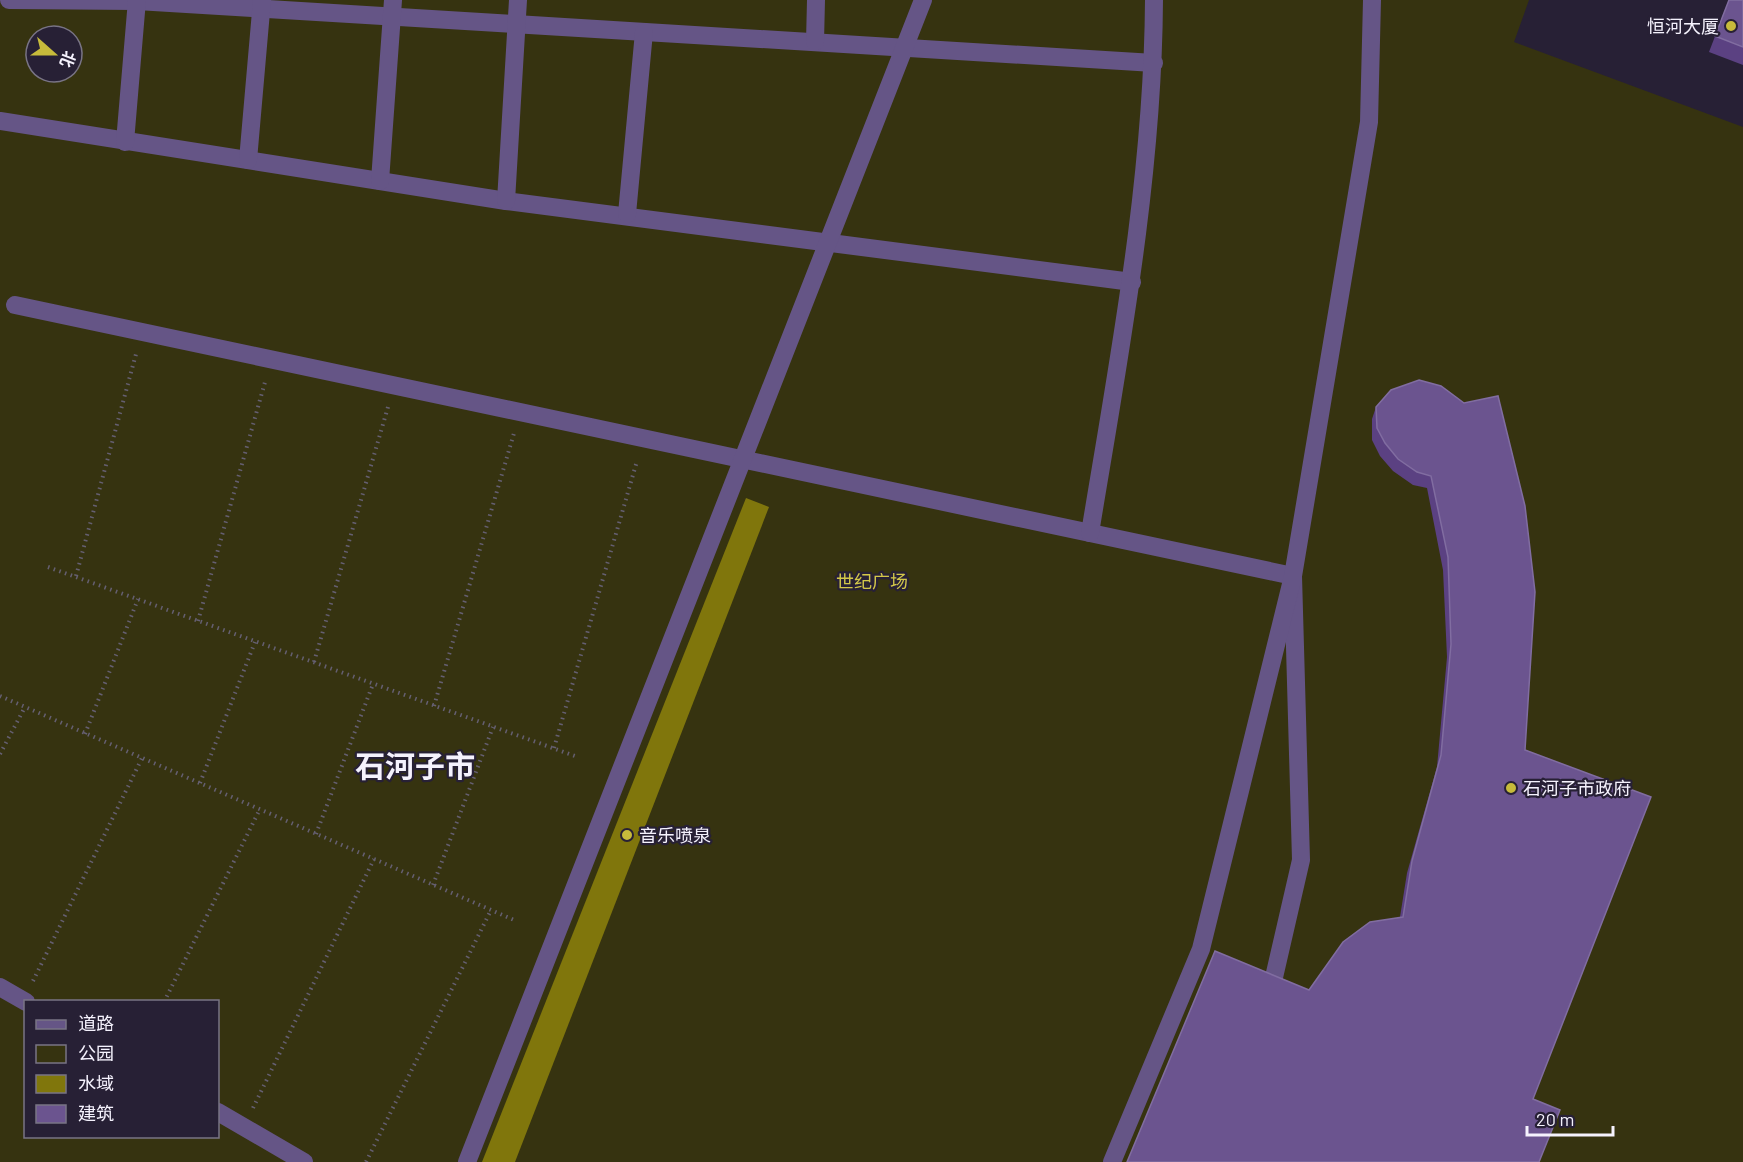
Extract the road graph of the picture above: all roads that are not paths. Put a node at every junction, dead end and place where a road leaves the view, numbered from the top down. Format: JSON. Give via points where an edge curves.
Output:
{"nodes":[{"id":1,"x":9,"y":0,"type":"edge"},
{"id":2,"x":518,"y":0,"type":"edge"},
{"id":3,"x":816,"y":0,"type":"edge"},
{"id":4,"x":922,"y":0,"type":"edge"},
{"id":5,"x":1154,"y":0,"type":"edge"},
{"id":6,"x":1372,"y":0,"type":"edge"},
{"id":7,"x":137,"y":1,"type":"edge"},
{"id":8,"x":262,"y":4,"type":"edge"},
{"id":9,"x":393,"y":8,"type":"edge"},
{"id":10,"x":518,"y":24,"type":"junction"},
{"id":11,"x":644,"y":32,"type":"junction"},
{"id":12,"x":815,"y":42,"type":"junction"},
{"id":13,"x":904,"y":48,"type":"junction"},
{"id":14,"x":1154,"y":63,"type":"junction"},
{"id":15,"x":0,"y":121,"type":"edge"},
{"id":16,"x":125,"y":142,"type":"junction"},
{"id":17,"x":248,"y":160,"type":"junction"},
{"id":18,"x":380,"y":181,"type":"junction"},
{"id":19,"x":506,"y":201,"type":"junction"},
{"id":20,"x":627,"y":214,"type":"junction"},
{"id":21,"x":826,"y":242,"type":"junction"},
{"id":22,"x":1132,"y":282,"type":"junction"},
{"id":23,"x":15,"y":305,"type":"dead end"},
{"id":24,"x":742,"y":459,"type":"junction"},
{"id":25,"x":1090,"y":533,"type":"junction"},
{"id":26,"x":1293,"y":576,"type":"junction"},
{"id":27,"x":0,"y":987,"type":"edge"},
{"id":28,"x":24,"y":1000,"type":"edge"},
{"id":29,"x":1264,"y":1011,"type":"edge"},
{"id":30,"x":219,"y":1113,"type":"edge"},
{"id":31,"x":304,"y":1162,"type":"edge"},
{"id":32,"x":467,"y":1162,"type":"edge"},
{"id":33,"x":1112,"y":1162,"type":"edge"}],
"edges":[{"from":1,"to":7,"type":"street"},
{"from":2,"to":10,"type":"street"},
{"from":3,"to":12,"type":"street"},
{"from":4,"to":13,"type":"street"},
{"from":5,"to":14,"type":"street"},
{"from":6,"to":26,"type":"street","via":[[1369,122]]},
{"from":7,"to":8,"type":"street"},
{"from":7,"to":16,"type":"street"},
{"from":8,"to":9,"type":"street"},
{"from":8,"to":17,"type":"street"},
{"from":9,"to":10,"type":"street"},
{"from":9,"to":18,"type":"street"},
{"from":10,"to":11,"type":"street"},
{"from":10,"to":19,"type":"street"},
{"from":11,"to":12,"type":"street"},
{"from":11,"to":20,"type":"street"},
{"from":12,"to":13,"type":"street"},
{"from":13,"to":14,"type":"street"},
{"from":13,"to":21,"type":"street"},
{"from":14,"to":22,"type":"street"},
{"from":15,"to":16,"type":"street"},
{"from":16,"to":17,"type":"street"},
{"from":17,"to":18,"type":"street"},
{"from":18,"to":19,"type":"street"},
{"from":19,"to":20,"type":"street"},
{"from":20,"to":21,"type":"street"},
{"from":21,"to":22,"type":"street"},
{"from":21,"to":24,"type":"street"},
{"from":22,"to":25,"type":"street"},
{"from":23,"to":24,"type":"street"},
{"from":24,"to":25,"type":"street"},
{"from":24,"to":32,"type":"street"},
{"from":25,"to":26,"type":"street"},
{"from":26,"to":29,"type":"street","via":[[1301,860],[1273,989]]},
{"from":26,"to":33,"type":"street","via":[[1201,949]]},
{"from":27,"to":28,"type":"street"},
{"from":30,"to":31,"type":"street"}]}
